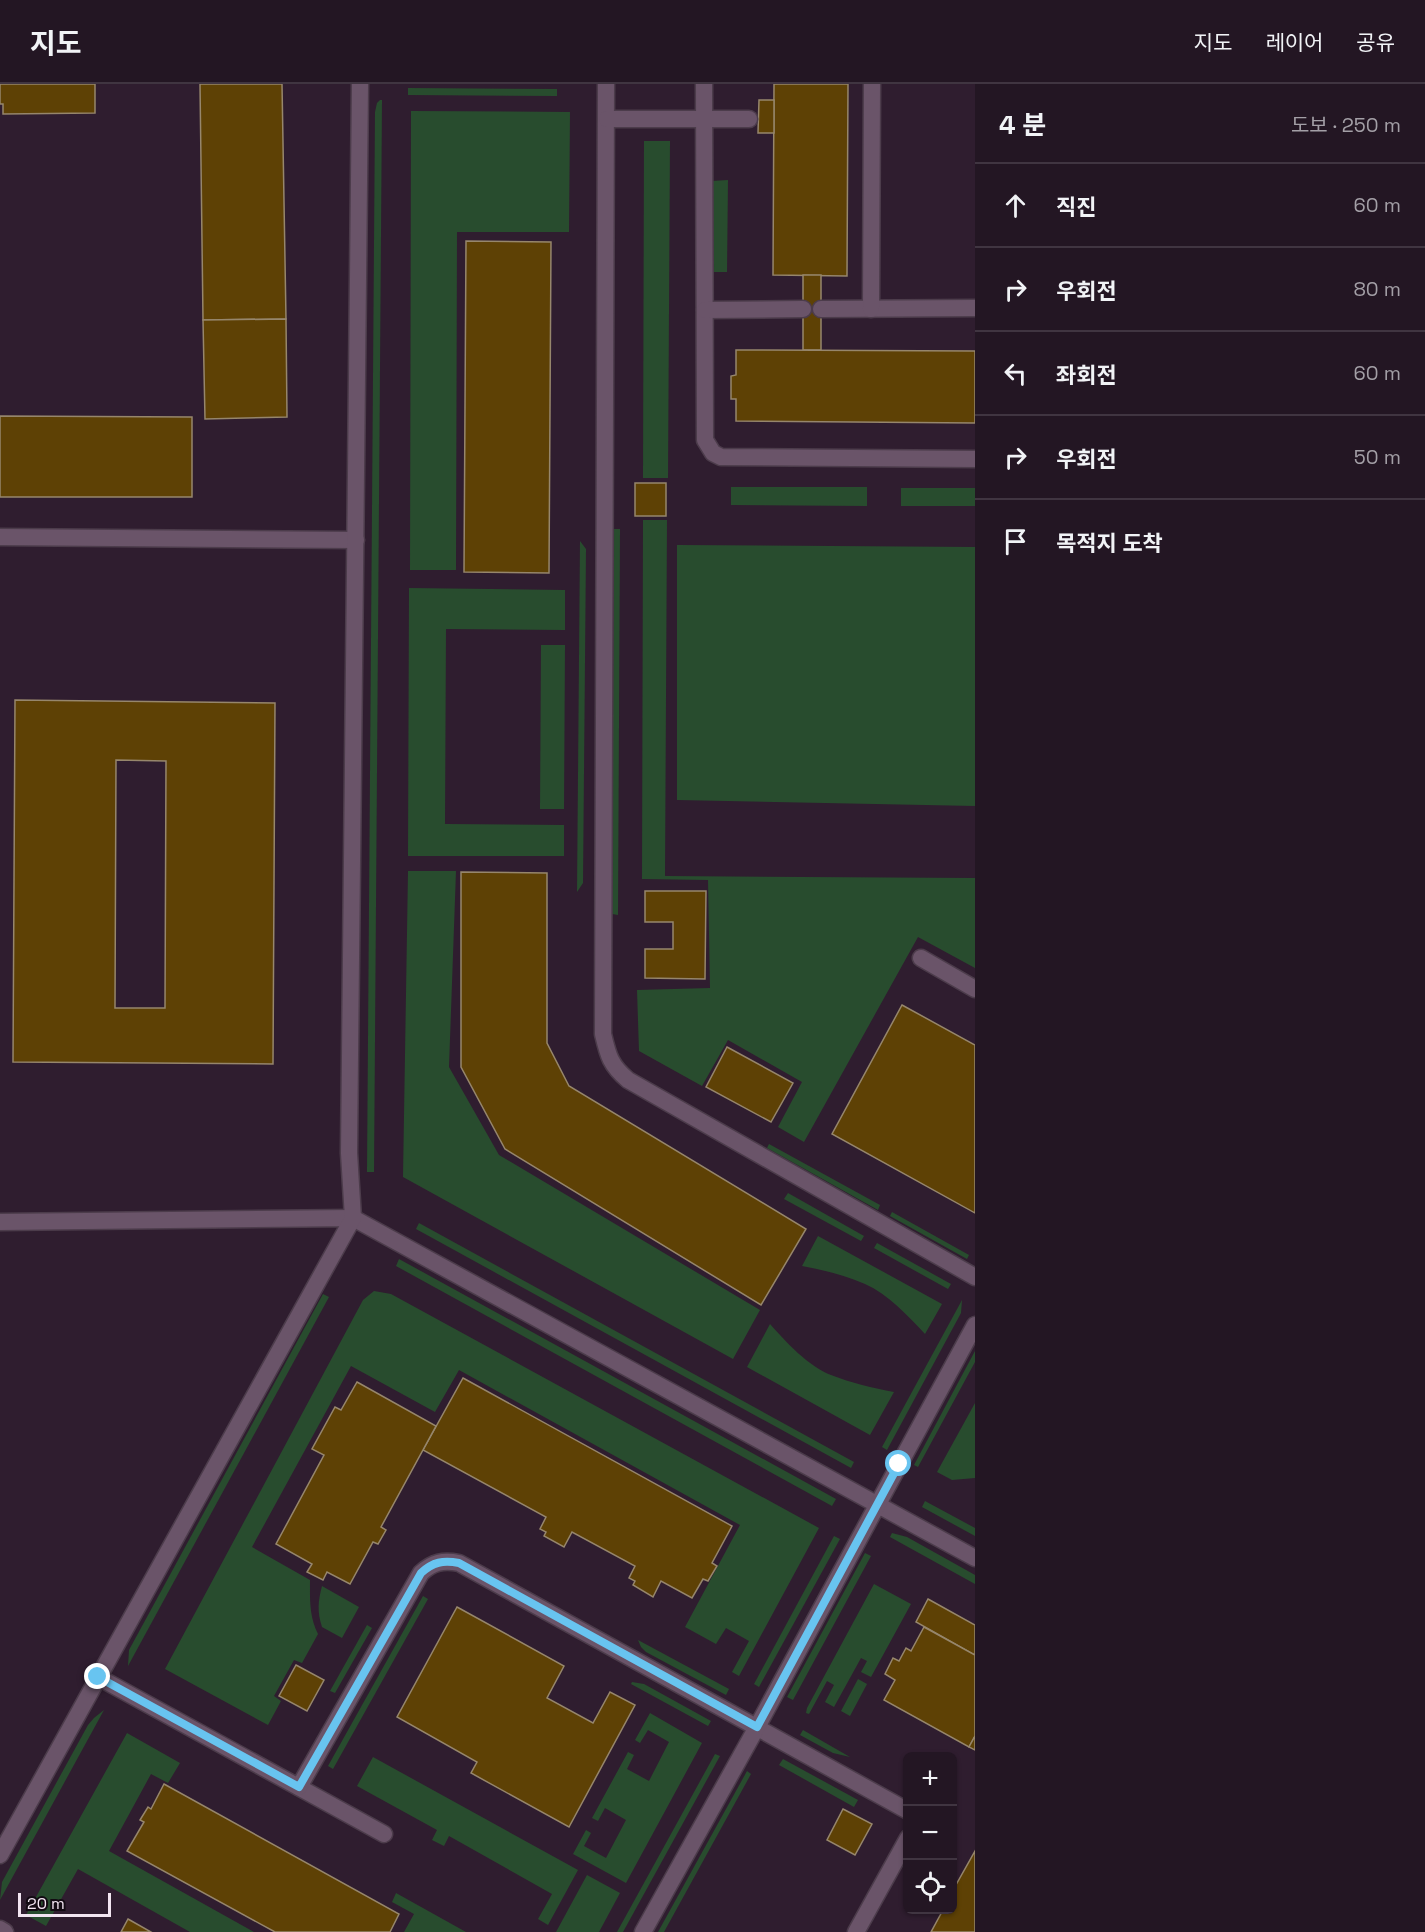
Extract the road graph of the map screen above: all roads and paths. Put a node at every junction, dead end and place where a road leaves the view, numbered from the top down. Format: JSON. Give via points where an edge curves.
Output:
{"nodes":[{"id":1,"x":360,"y":84,"type":"edge"},
{"id":2,"x":606,"y":84,"type":"edge"},
{"id":3,"x":705,"y":84,"type":"edge"},
{"id":4,"x":872,"y":84,"type":"edge"},
{"id":5,"x":607,"y":119,"type":"junction"},
{"id":6,"x":705,"y":119,"type":"junction"},
{"id":7,"x":749,"y":119,"type":"dead end"},
{"id":8,"x":975,"y":308,"type":"edge"},
{"id":9,"x":803,"y":309,"type":"dead end"},
{"id":10,"x":821,"y":309,"type":"dead end"},
{"id":11,"x":870,"y":309,"type":"junction"},
{"id":12,"x":705,"y":310,"type":"junction"},
{"id":13,"x":975,"y":459,"type":"edge"},
{"id":14,"x":0,"y":537,"type":"edge"},
{"id":15,"x":356,"y":540,"type":"junction"},
{"id":16,"x":921,"y":958,"type":"dead end"},
{"id":17,"x":975,"y":988,"type":"edge"},
{"id":18,"x":353,"y":1218,"type":"junction"},
{"id":19,"x":0,"y":1222,"type":"edge"},
{"id":20,"x":975,"y":1276,"type":"edge"},
{"id":21,"x":975,"y":1325,"type":"edge"},
{"id":22,"x":877,"y":1504,"type":"junction"},
{"id":23,"x":975,"y":1558,"type":"edge"},
{"id":24,"x":98,"y":1677,"type":"junction"},
{"id":25,"x":757,"y":1727,"type":"junction"},
{"id":26,"x":299,"y":1787,"type":"junction"},
{"id":27,"x":903,"y":1808,"type":"edge"},
{"id":28,"x":384,"y":1834,"type":"dead end"},
{"id":29,"x":903,"y":1847,"type":"edge"},
{"id":30,"x":0,"y":1855,"type":"edge"},
{"id":31,"x":0,"y":1929,"type":"edge"},
{"id":32,"x":5,"y":1932,"type":"edge"},
{"id":33,"x":643,"y":1932,"type":"edge"},
{"id":34,"x":855,"y":1932,"type":"edge"}],
"edges":[{"from":1,"to":15,"type":"street"},
{"from":2,"to":5,"type":"street"},
{"from":3,"to":6,"type":"street"},
{"from":4,"to":11,"type":"street"},
{"from":5,"to":6,"type":"street"},
{"from":5,"to":20,"type":"street","via":[[603,1034],[608,1055],[616,1070],[628,1080]]},
{"from":6,"to":7,"type":"street"},
{"from":6,"to":12,"type":"street"},
{"from":8,"to":11,"type":"street"},
{"from":9,"to":12,"type":"street"},
{"from":10,"to":11,"type":"street"},
{"from":12,"to":13,"type":"street","via":[[705,440],[713,453],[721,457]]},
{"from":14,"to":15,"type":"street"},
{"from":15,"to":18,"type":"street","via":[[349,1153]]},
{"from":16,"to":17,"type":"street"},
{"from":18,"to":19,"type":"street"},
{"from":18,"to":22,"type":"street"},
{"from":18,"to":24,"type":"street"},
{"from":21,"to":22,"type":"street"},
{"from":22,"to":23,"type":"street"},
{"from":22,"to":25,"type":"street"},
{"from":24,"to":26,"type":"street"},
{"from":24,"to":30,"type":"street"},
{"from":25,"to":26,"type":"street","via":[[459,1563],[438,1562],[421,1573]]},
{"from":25,"to":27,"type":"street"},
{"from":25,"to":33,"type":"street"},
{"from":26,"to":28,"type":"street"},
{"from":29,"to":34,"type":"street"},
{"from":31,"to":32,"type":"street"}]}
